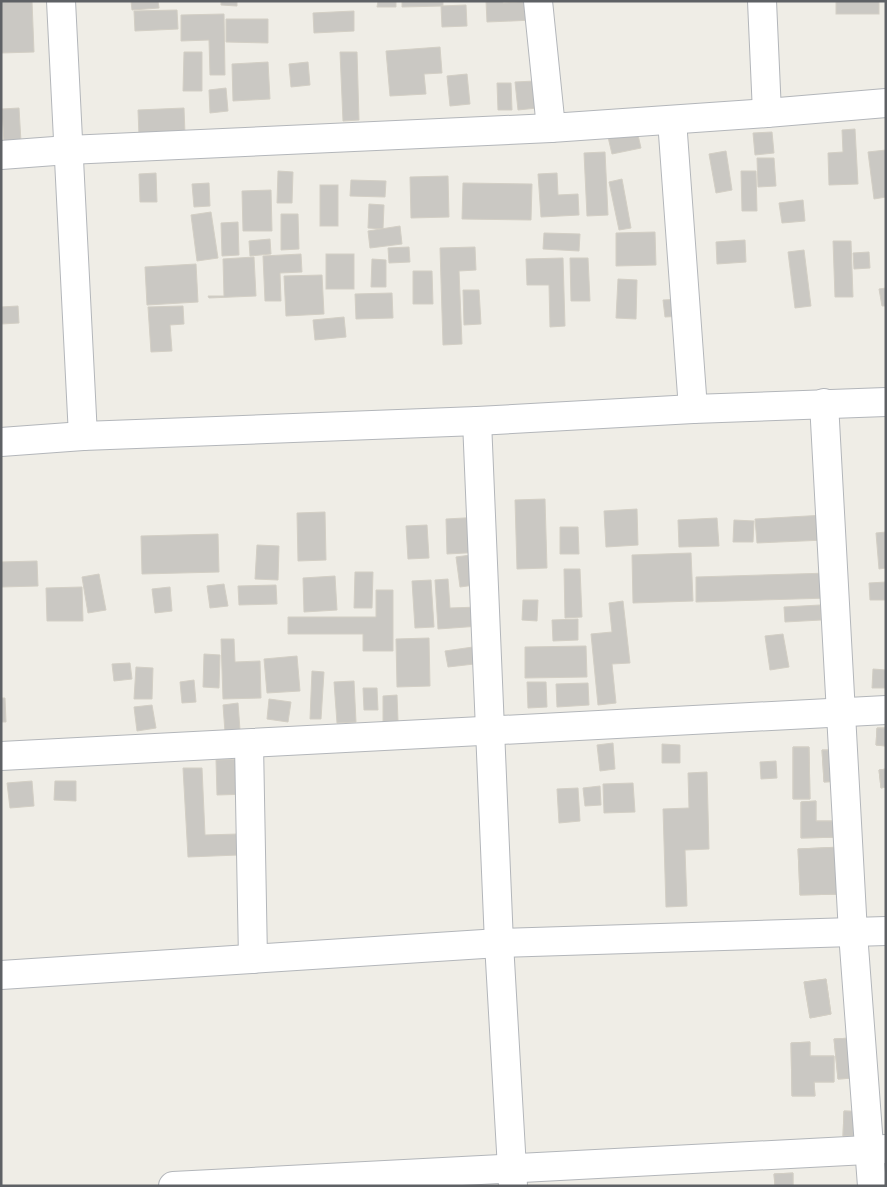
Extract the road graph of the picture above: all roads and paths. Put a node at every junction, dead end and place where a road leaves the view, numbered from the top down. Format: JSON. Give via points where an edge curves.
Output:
{"nodes":[{"id":1,"x":61,"y":1,"type":"edge"},
{"id":2,"x":538,"y":1,"type":"edge"},
{"id":3,"x":762,"y":1,"type":"edge"},
{"id":4,"x":886,"y":103,"type":"edge"},
{"id":5,"x":767,"y":113,"type":"junction"},
{"id":6,"x":672,"y":120,"type":"junction"},
{"id":7,"x":551,"y":128,"type":"junction"},
{"id":8,"x":68,"y":150,"type":"junction"},
{"id":9,"x":1,"y":155,"type":"edge"},
{"id":10,"x":886,"y":402,"type":"edge"},
{"id":11,"x":824,"y":403,"type":"junction"},
{"id":12,"x":693,"y":409,"type":"junction"},
{"id":13,"x":476,"y":421,"type":"junction"},
{"id":14,"x":83,"y":436,"type":"junction"},
{"id":15,"x":1,"y":442,"type":"edge"},
{"id":16,"x":886,"y":710,"type":"edge"},
{"id":17,"x":841,"y":713,"type":"junction"},
{"id":18,"x":490,"y":732,"type":"junction"},
{"id":19,"x":249,"y":744,"type":"junction"},
{"id":20,"x":1,"y":756,"type":"edge"},
{"id":21,"x":886,"y":931,"type":"edge"},
{"id":22,"x":853,"y":933,"type":"junction"},
{"id":23,"x":500,"y":943,"type":"junction"},
{"id":24,"x":254,"y":959,"type":"junction"},
{"id":25,"x":1,"y":975,"type":"edge"},
{"id":26,"x":878,"y":1150,"type":"edge"},
{"id":27,"x":513,"y":1177,"type":"edge"},
{"id":28,"x":173,"y":1186,"type":"edge"},
{"id":29,"x":872,"y":1186,"type":"edge"}],
"edges":[{"from":1,"to":8,"type":"street"},
{"from":2,"to":7,"type":"street"},
{"from":3,"to":5,"type":"street"},
{"from":4,"to":5,"type":"street"},
{"from":5,"to":6,"type":"street"},
{"from":6,"to":7,"type":"street"},
{"from":6,"to":12,"type":"street"},
{"from":7,"to":8,"type":"street"},
{"from":8,"to":9,"type":"street"},
{"from":8,"to":14,"type":"street"},
{"from":10,"to":11,"type":"street"},
{"from":11,"to":12,"type":"street"},
{"from":11,"to":17,"type":"street"},
{"from":12,"to":13,"type":"street"},
{"from":13,"to":14,"type":"street"},
{"from":13,"to":18,"type":"street"},
{"from":14,"to":15,"type":"street"},
{"from":16,"to":17,"type":"street"},
{"from":17,"to":18,"type":"street"},
{"from":17,"to":22,"type":"street"},
{"from":18,"to":19,"type":"street"},
{"from":18,"to":23,"type":"street"},
{"from":19,"to":20,"type":"street"},
{"from":19,"to":24,"type":"street"},
{"from":21,"to":22,"type":"street"},
{"from":22,"to":23,"type":"street"},
{"from":22,"to":26,"type":"street"},
{"from":23,"to":24,"type":"street"},
{"from":23,"to":27,"type":"street"},
{"from":24,"to":25,"type":"street"},
{"from":26,"to":27,"type":"street"},
{"from":26,"to":29,"type":"street"},
{"from":27,"to":28,"type":"street"}]}
